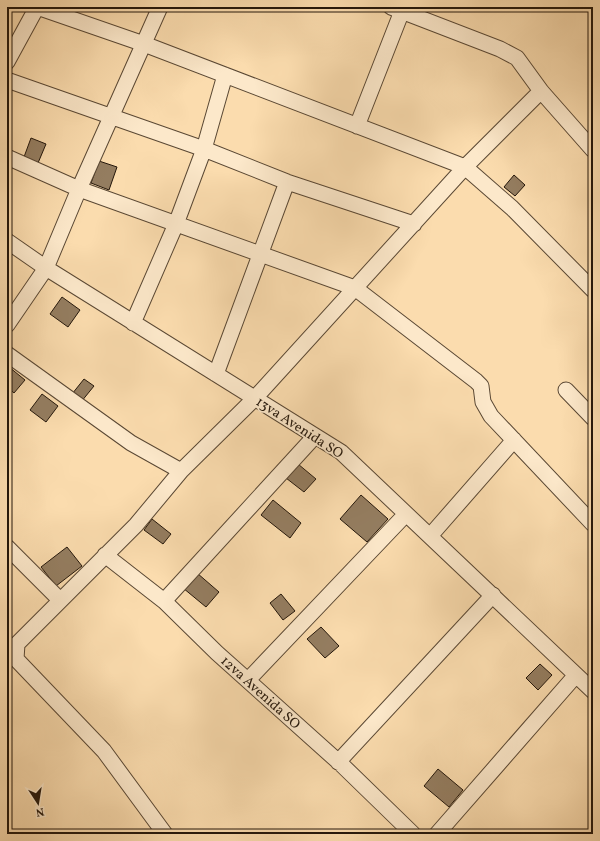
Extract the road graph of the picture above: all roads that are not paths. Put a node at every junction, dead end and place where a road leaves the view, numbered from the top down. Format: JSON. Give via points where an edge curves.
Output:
{"nodes":[{"id":1,"x":37,"y":7,"type":"edge"},
{"id":2,"x":160,"y":7,"type":"edge"},
{"id":3,"x":397,"y":9,"type":"edge"},
{"id":4,"x":144,"y":44,"type":"junction"},
{"id":5,"x":7,"y":62,"type":"edge"},
{"id":6,"x":225,"y":75,"type":"junction"},
{"id":7,"x":7,"y":80,"type":"edge"},
{"id":8,"x":541,"y":91,"type":"junction"},
{"id":9,"x":112,"y":116,"type":"junction"},
{"id":10,"x":357,"y":126,"type":"junction"},
{"id":11,"x":204,"y":149,"type":"junction"},
{"id":12,"x":593,"y":150,"type":"edge"},
{"id":13,"x":7,"y":157,"type":"edge"},
{"id":14,"x":465,"y":167,"type":"junction"},
{"id":15,"x":287,"y":182,"type":"junction"},
{"id":16,"x":79,"y":189,"type":"junction"},
{"id":17,"x":176,"y":224,"type":"junction"},
{"id":18,"x":414,"y":224,"type":"junction"},
{"id":19,"x":7,"y":241,"type":"edge"},
{"id":20,"x":260,"y":254,"type":"junction"},
{"id":21,"x":46,"y":268,"type":"junction"},
{"id":22,"x":355,"y":288,"type":"junction"},
{"id":23,"x":593,"y":290,"type":"edge"},
{"id":24,"x":133,"y":323,"type":"junction"},
{"id":25,"x":7,"y":325,"type":"edge"},
{"id":26,"x":7,"y":354,"type":"edge"},
{"id":27,"x":216,"y":374,"type":"junction"},
{"id":28,"x":566,"y":390,"type":"dead end"},
{"id":29,"x":255,"y":398,"type":"junction"},
{"id":30,"x":593,"y":418,"type":"edge"},
{"id":31,"x":315,"y":436,"type":"junction"},
{"id":32,"x":514,"y":440,"type":"junction"},
{"id":33,"x":181,"y":471,"type":"junction"},
{"id":34,"x":406,"y":514,"type":"junction"},
{"id":35,"x":593,"y":524,"type":"edge"},
{"id":36,"x":430,"y":536,"type":"junction"},
{"id":37,"x":7,"y":547,"type":"edge"},
{"id":38,"x":105,"y":555,"type":"junction"},
{"id":39,"x":492,"y":595,"type":"junction"},
{"id":40,"x":60,"y":600,"type":"junction"},
{"id":41,"x":164,"y":601,"type":"junction"},
{"id":42,"x":11,"y":663,"type":"edge"},
{"id":43,"x":576,"y":674,"type":"junction"},
{"id":44,"x":248,"y":680,"type":"junction"},
{"id":45,"x":593,"y":691,"type":"edge"},
{"id":46,"x":338,"y":762,"type":"junction"},
{"id":47,"x":165,"y":834,"type":"edge"},
{"id":48,"x":414,"y":834,"type":"edge"},
{"id":49,"x":436,"y":834,"type":"edge"}],
"edges":[{"from":1,"to":4,"type":"street"},
{"from":1,"to":5,"type":"street"},
{"from":2,"to":4,"type":"street"},
{"from":3,"to":8,"type":"street","via":[[500,48],[517,58]]},
{"from":3,"to":10,"type":"street"},
{"from":4,"to":6,"type":"street"},
{"from":4,"to":9,"type":"street"},
{"from":6,"to":10,"type":"street"},
{"from":6,"to":11,"type":"street"},
{"from":7,"to":9,"type":"street"},
{"from":8,"to":12,"type":"street"},
{"from":8,"to":14,"type":"street"},
{"from":9,"to":11,"type":"street"},
{"from":9,"to":16,"type":"street"},
{"from":10,"to":14,"type":"street"},
{"from":11,"to":15,"type":"street"},
{"from":11,"to":17,"type":"street"},
{"from":13,"to":16,"type":"street"},
{"from":14,"to":18,"type":"street"},
{"from":14,"to":23,"type":"street","via":[[512,208]]},
{"from":15,"to":18,"type":"street"},
{"from":15,"to":20,"type":"street"},
{"from":16,"to":17,"type":"street"},
{"from":16,"to":21,"type":"street"},
{"from":17,"to":20,"type":"street"},
{"from":17,"to":24,"type":"street"},
{"from":18,"to":22,"type":"street"},
{"from":19,"to":21,"type":"street","name":"13va Avenida SO"},
{"from":20,"to":22,"type":"street"},
{"from":20,"to":27,"type":"street"},
{"from":21,"to":24,"type":"street","name":"13va Avenida SO"},
{"from":21,"to":25,"type":"street"},
{"from":22,"to":29,"type":"street"},
{"from":22,"to":32,"type":"street","via":[[476,381],[481,386],[483,402],[491,416]]},
{"from":24,"to":27,"type":"street","name":"13va Avenida SO"},
{"from":26,"to":33,"type":"street","via":[[131,443]]},
{"from":27,"to":29,"type":"street","name":"13va Avenida SO"},
{"from":28,"to":30,"type":"street"},
{"from":29,"to":31,"type":"street","name":"13va Avenida SO"},
{"from":29,"to":33,"type":"street"},
{"from":31,"to":34,"type":"street","name":"13va Avenida SO","via":[[341,452]]},
{"from":31,"to":41,"type":"street"},
{"from":32,"to":35,"type":"street"},
{"from":32,"to":36,"type":"street"},
{"from":33,"to":38,"type":"street","via":[[136,525]]},
{"from":34,"to":36,"type":"street","name":"13va Avenida SO"},
{"from":34,"to":44,"type":"street"},
{"from":36,"to":39,"type":"street","name":"13va Avenida SO"},
{"from":37,"to":40,"type":"street"},
{"from":38,"to":40,"type":"street"},
{"from":38,"to":41,"type":"street","name":"12va Avenida SO"},
{"from":39,"to":43,"type":"street","name":"13va Avenida SO"},
{"from":39,"to":46,"type":"street"},
{"from":40,"to":42,"type":"street","via":[[17,644]]},
{"from":41,"to":44,"type":"street","name":"12va Avenida SO"},
{"from":42,"to":47,"type":"street","via":[[104,751]]},
{"from":43,"to":45,"type":"street","name":"13va Avenida SO"},
{"from":43,"to":49,"type":"street"},
{"from":44,"to":46,"type":"street","name":"12va Avenida SO"},
{"from":46,"to":48,"type":"street","name":"12va Avenida SO"}]}
